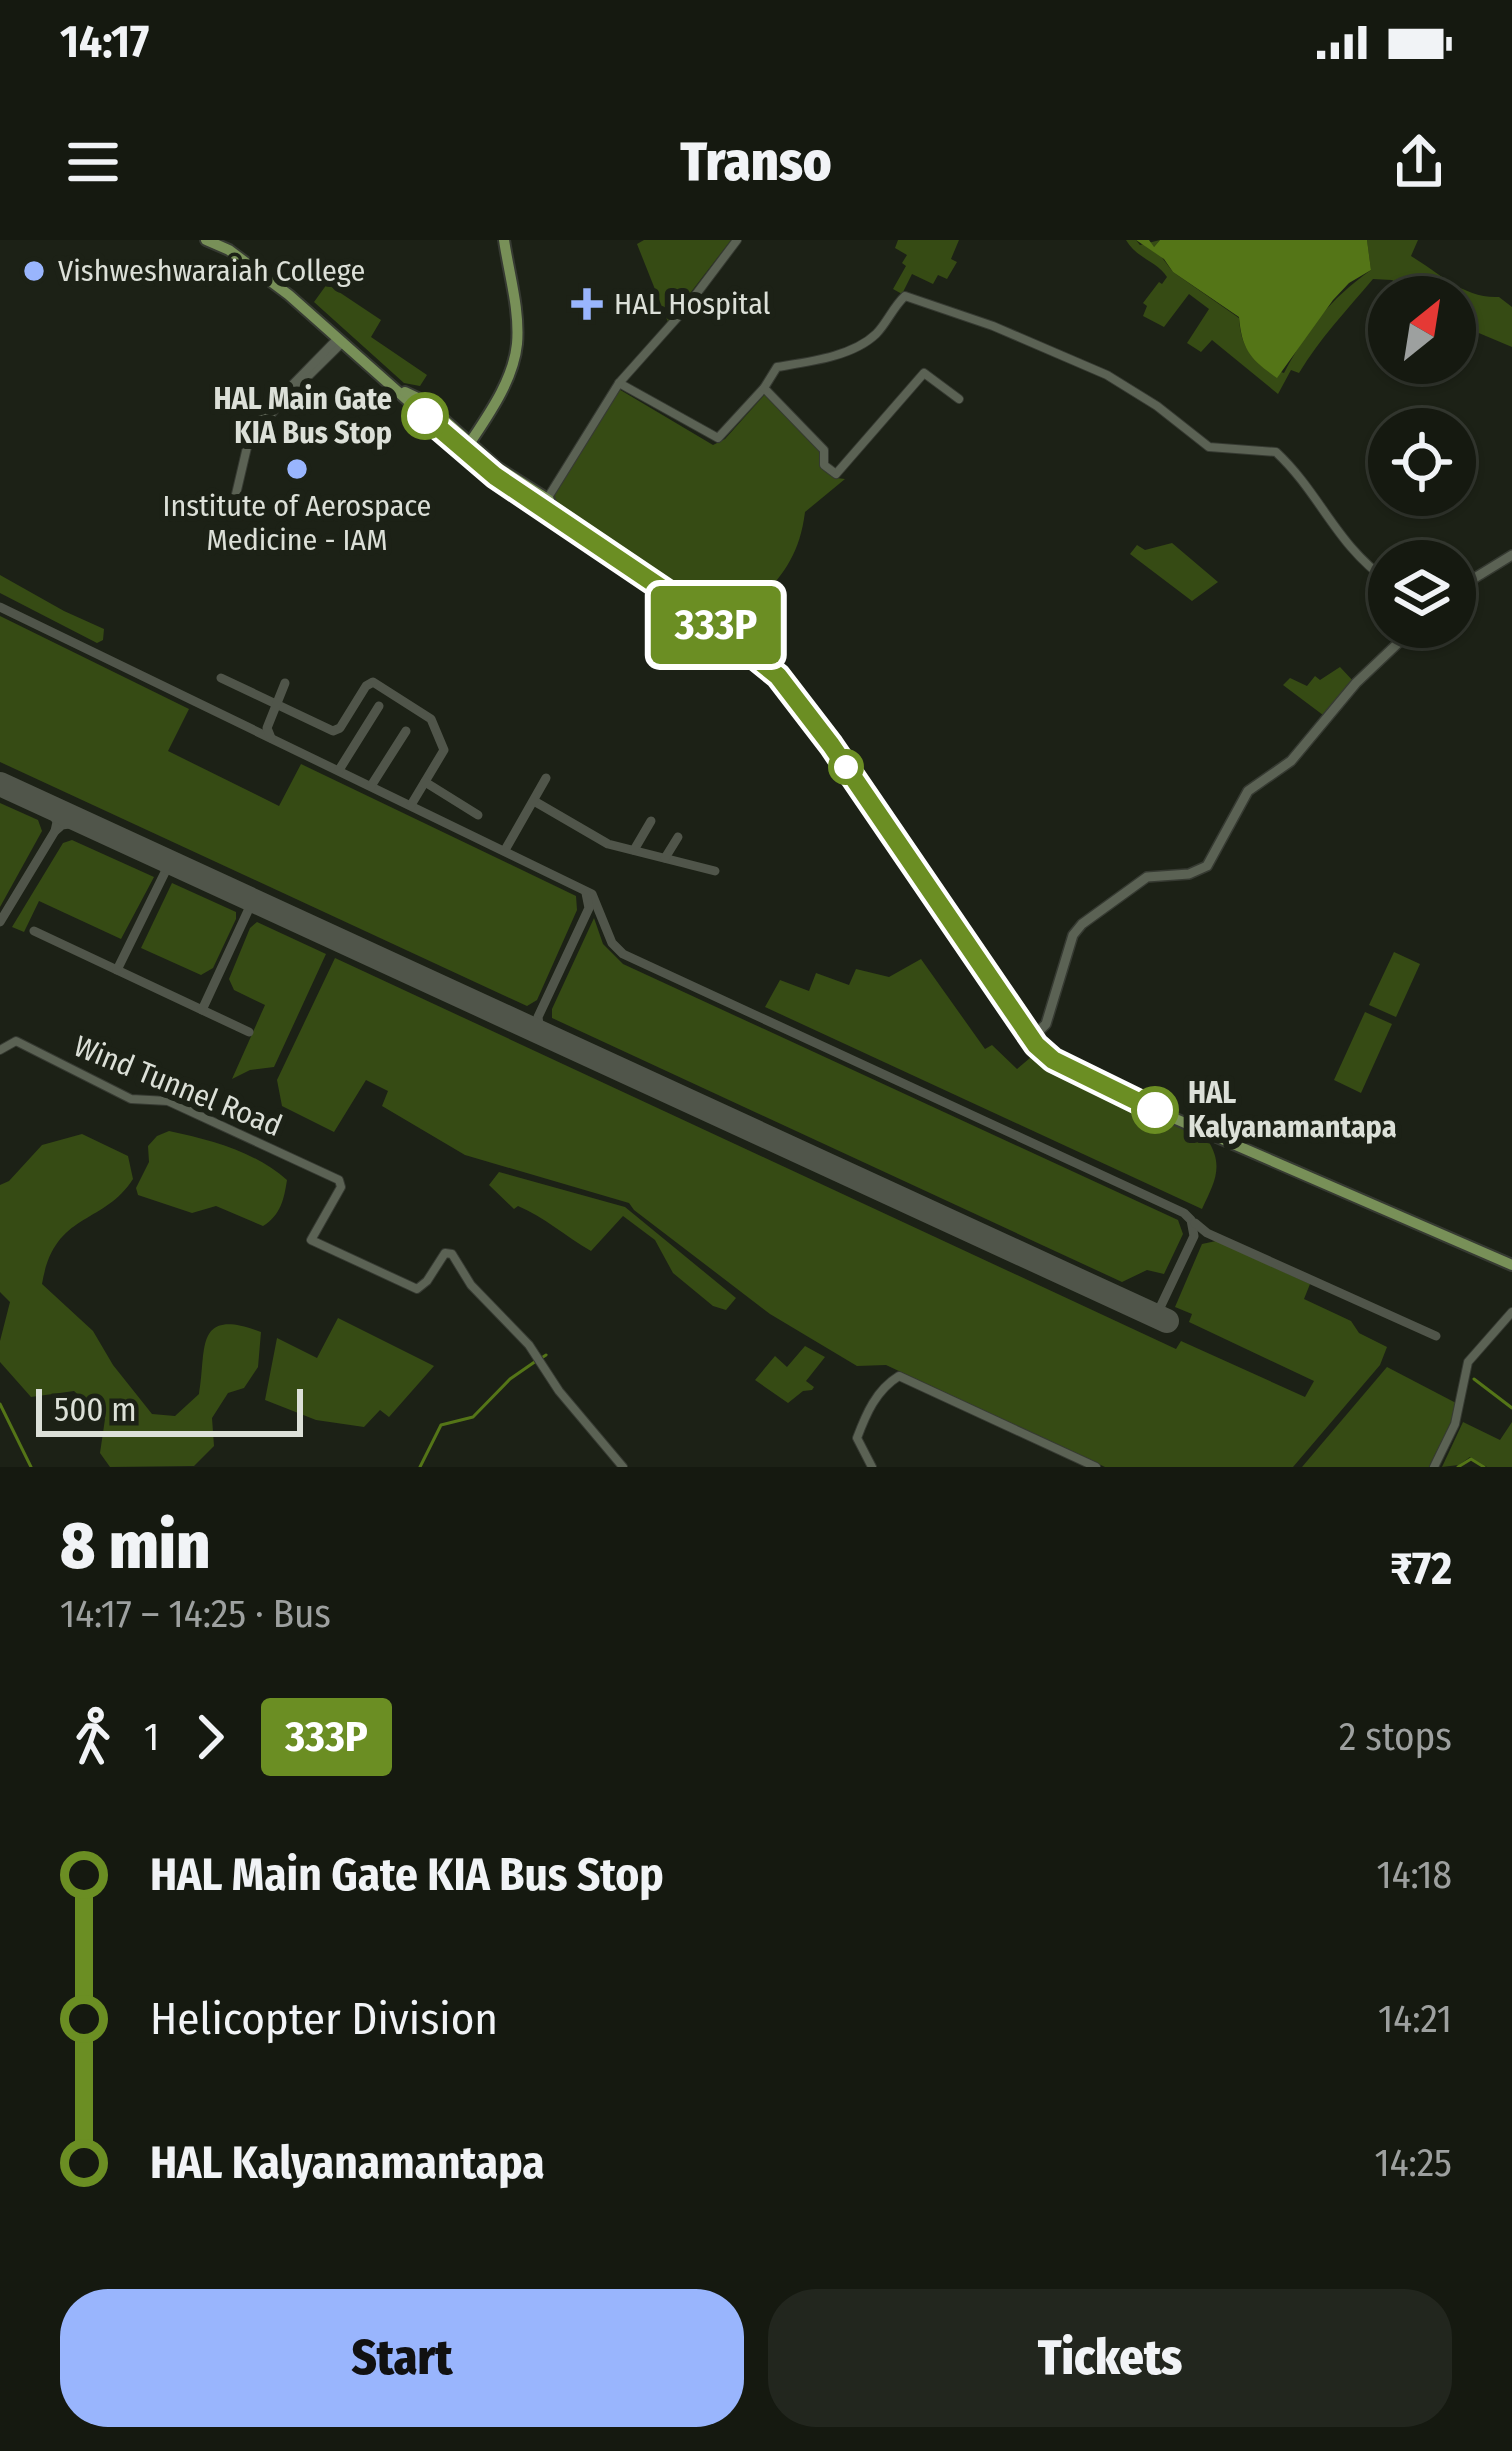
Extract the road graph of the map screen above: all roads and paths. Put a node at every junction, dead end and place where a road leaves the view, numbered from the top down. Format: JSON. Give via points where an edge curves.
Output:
{"nodes":[{"id":1,"x":206,"y":240,"type":"edge"},
{"id":2,"x":219,"y":240,"type":"edge"},
{"id":3,"x":502,"y":240,"type":"edge"},
{"id":4,"x":737,"y":240,"type":"edge"},
{"id":5,"x":231,"y":248,"type":"junction"},
{"id":6,"x":340,"y":340,"type":"junction"},
{"id":7,"x":619,"y":382,"type":"junction"},
{"id":8,"x":764,"y":388,"type":"junction"},
{"id":9,"x":405,"y":395,"type":"junction"},
{"id":10,"x":959,"y":400,"type":"dead end"},
{"id":11,"x":463,"y":446,"type":"junction"},
{"id":12,"x":548,"y":506,"type":"junction"},
{"id":13,"x":1512,"y":555,"type":"edge"},
{"id":14,"x":1368,"y":565,"type":"edge"},
{"id":15,"x":1476,"y":577,"type":"edge"},
{"id":16,"x":1393,"y":648,"type":"edge"},
{"id":17,"x":1032,"y":1035,"type":"junction"},
{"id":18,"x":0,"y":1050,"type":"edge"},
{"id":19,"x":1512,"y":1262,"type":"edge"},
{"id":20,"x":1512,"y":1314,"type":"edge"},
{"id":21,"x":623,"y":1467,"type":"edge"},
{"id":22,"x":872,"y":1467,"type":"edge"},
{"id":23,"x":1096,"y":1467,"type":"edge"},
{"id":24,"x":1436,"y":1467,"type":"edge"}],
"edges":[{"from":1,"to":5,"type":"main road"},
{"from":2,"to":5,"type":"main road"},
{"from":3,"to":11,"type":"main road","via":[[515,352],[506,381]]},
{"from":4,"to":7,"type":"street"},
{"from":5,"to":6,"type":"main road"},
{"from":5,"to":9,"type":"main road","via":[[284,284]]},
{"from":6,"to":6,"type":"street","via":[[257,429],[233,506],[252,426]]},
{"from":6,"to":9,"type":"main road"},
{"from":7,"to":8,"type":"street","via":[[718,438]]},
{"from":7,"to":12,"type":"street"},
{"from":8,"to":10,"type":"street","via":[[824,450],[824,465],[836,474],[924,373]]},
{"from":8,"to":14,"type":"street","via":[[777,367],[821,362],[873,338],[905,296],[1107,375],[1209,447],[1276,452]]},
{"from":9,"to":11,"type":"main road","via":[[409,407]]},
{"from":11,"to":12,"type":"main road"},
{"from":12,"to":17,"type":"main road","via":[[783,674]]},
{"from":13,"to":15,"type":"main road"},
{"from":16,"to":17,"type":"main road","via":[[1292,761],[1248,790],[1208,866],[1147,878],[1082,924],[1046,1024]]},
{"from":17,"to":19,"type":"main road","via":[[1157,1106]]},
{"from":18,"to":21,"type":"street","name":"Wind Tunnel Road","via":[[16,1041],[131,1099],[168,1101],[341,1183],[313,1236],[316,1245],[417,1289],[447,1252]]},
{"from":20,"to":24,"type":"street","via":[[1471,1358]]},
{"from":22,"to":23,"type":"street","via":[[856,1438],[899,1376]]}]}
